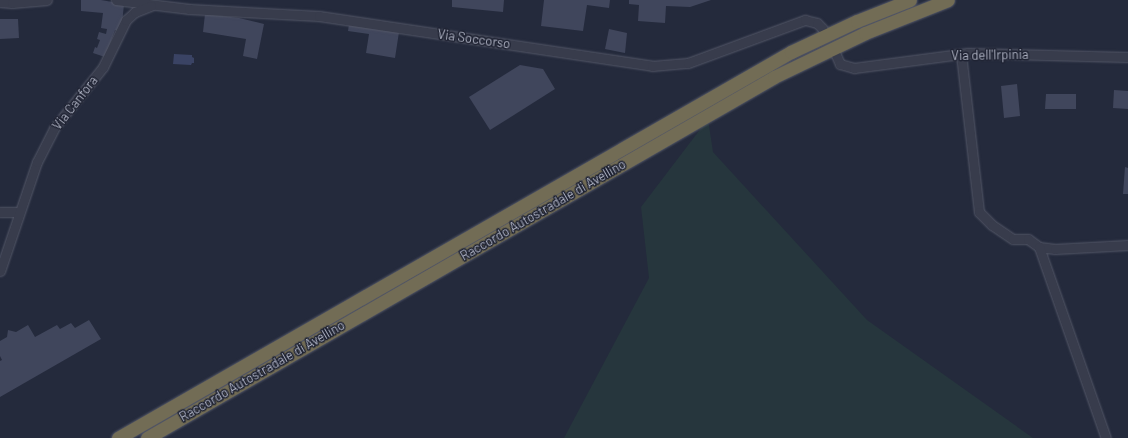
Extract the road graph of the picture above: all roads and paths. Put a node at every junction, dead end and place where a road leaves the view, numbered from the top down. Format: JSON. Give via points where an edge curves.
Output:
{"nodes":[{"id":1,"x":47,"y":0,"type":"edge"},
{"id":2,"x":116,"y":0,"type":"edge"},
{"id":3,"x":910,"y":0,"type":"edge"},
{"id":4,"x":948,"y":0,"type":"edge"},
{"id":5,"x":0,"y":2,"type":"edge"},
{"id":6,"x":157,"y":2,"type":"edge"},
{"id":7,"x":823,"y":29,"type":"dead end"},
{"id":8,"x":961,"y":54,"type":"junction"},
{"id":9,"x":836,"y":55,"type":"dead end"},
{"id":10,"x":1128,"y":57,"type":"edge"},
{"id":11,"x":0,"y":212,"type":"edge"},
{"id":12,"x":19,"y":212,"type":"junction"},
{"id":13,"x":1128,"y":245,"type":"edge"},
{"id":14,"x":1039,"y":247,"type":"junction"},
{"id":15,"x":0,"y":271,"type":"edge"},
{"id":16,"x":118,"y":438,"type":"edge"},
{"id":17,"x":147,"y":438,"type":"edge"},
{"id":18,"x":1106,"y":438,"type":"edge"}],
"edges":[{"from":1,"to":5,"type":"street"},
{"from":2,"to":6,"type":"street","name":"Via Soccorso"},
{"from":3,"to":16,"type":"highway","name":"Raccordo Autostradale di Avellino","via":[[791,52]]},
{"from":4,"to":17,"type":"highway","name":"Raccordo Autostradale di Avellino","via":[[858,36],[774,77]]},
{"from":6,"to":7,"type":"street","name":"Via Soccorso","via":[[189,9],[319,16],[652,66],[688,63],[805,20],[817,23]]},
{"from":6,"to":12,"type":"street","name":"Via Canfora","via":[[135,12],[126,20],[103,67],[54,128]]},
{"from":8,"to":9,"type":"street","name":"Via dell'Irpinia","via":[[854,68],[840,64]]},
{"from":8,"to":10,"type":"street","name":"Via dell'Irpinia"},
{"from":8,"to":14,"type":"street","via":[[978,212],[1013,239],[1028,239]]},
{"from":11,"to":12,"type":"street"},
{"from":12,"to":15,"type":"street","name":"Via Canfora"},
{"from":13,"to":14,"type":"street","via":[[1055,249]]},
{"from":14,"to":18,"type":"street"}]}
